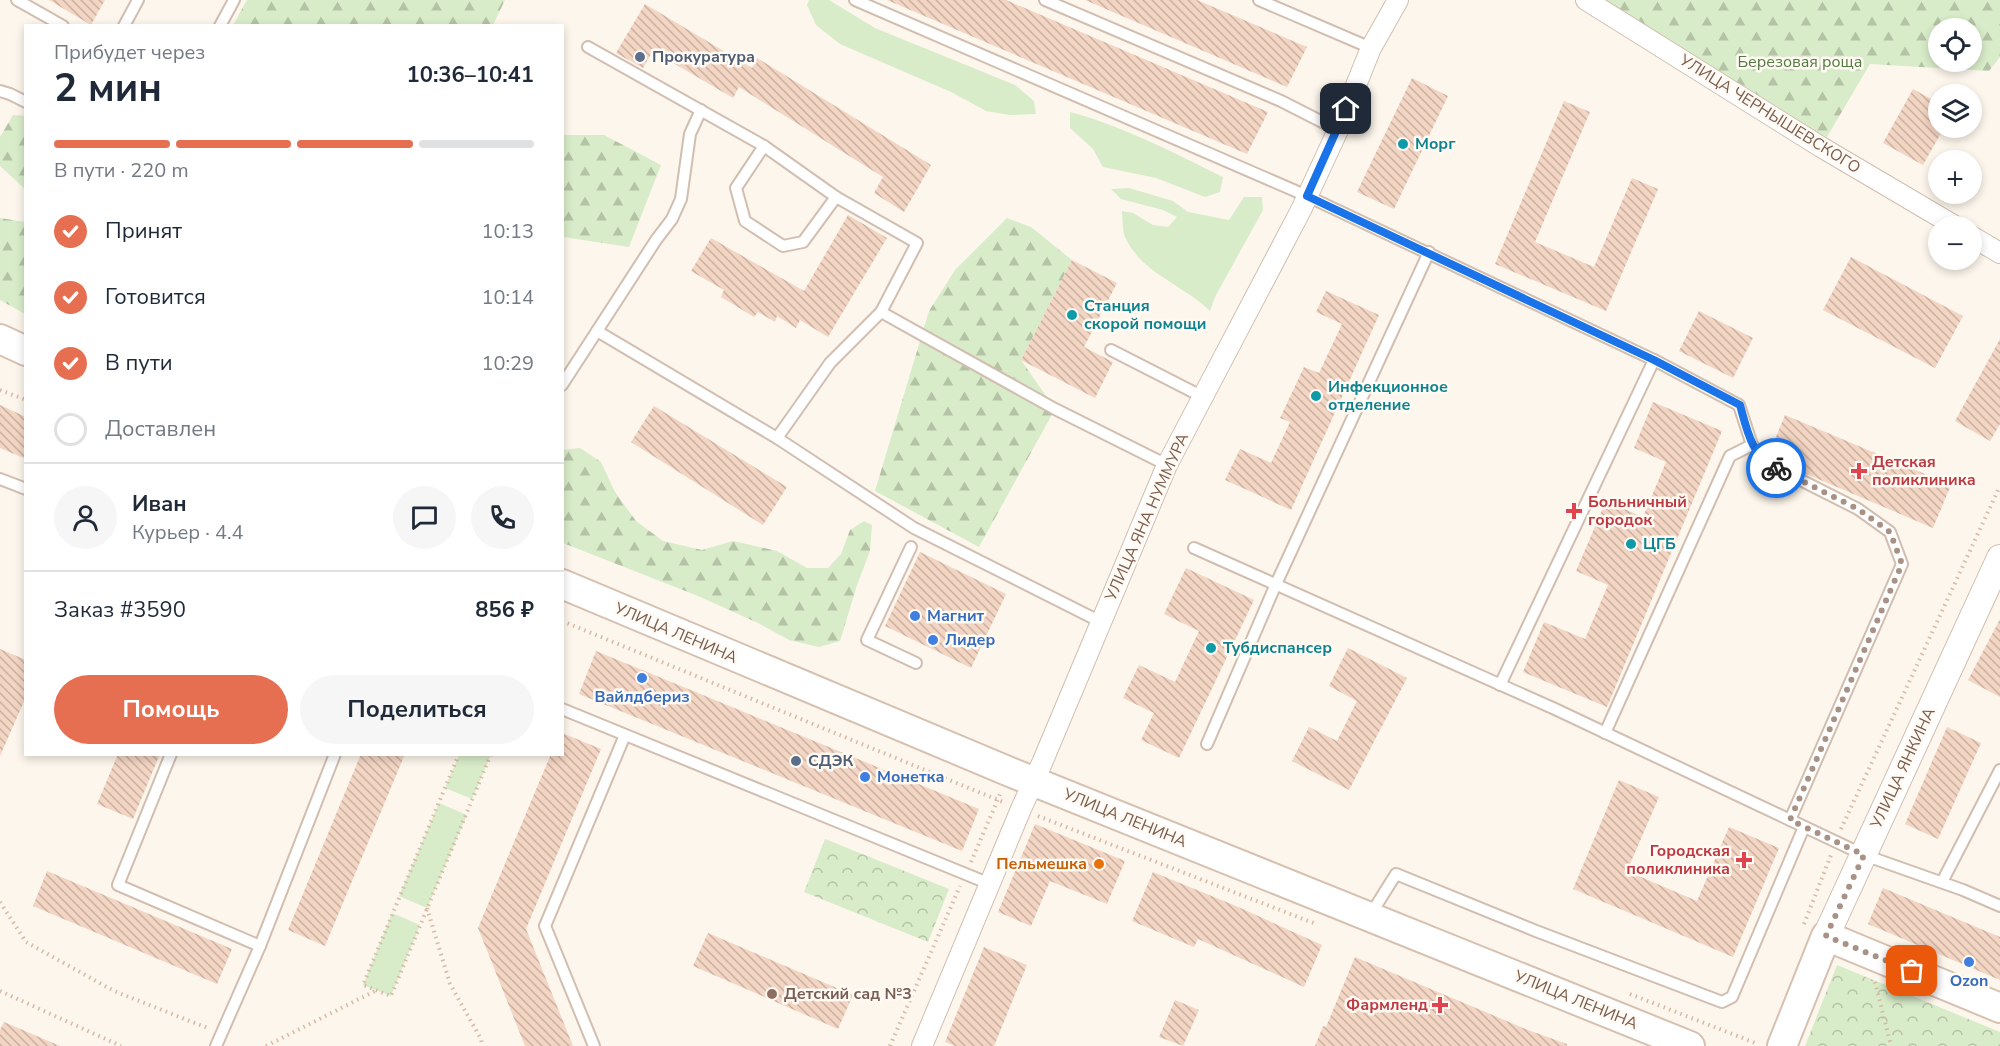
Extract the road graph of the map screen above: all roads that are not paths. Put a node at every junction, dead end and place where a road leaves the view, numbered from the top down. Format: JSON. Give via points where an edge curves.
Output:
{"nodes":[{"id":1,"x":17,"y":0,"type":"edge"},
{"id":2,"x":138,"y":0,"type":"edge"},
{"id":3,"x":234,"y":0,"type":"edge"},
{"id":4,"x":855,"y":0,"type":"edge"},
{"id":5,"x":1046,"y":0,"type":"edge"},
{"id":6,"x":1259,"y":0,"type":"edge"},
{"id":7,"x":1398,"y":0,"type":"edge"},
{"id":8,"x":1586,"y":0,"type":"edge"},
{"id":9,"x":59,"y":24,"type":"edge"},
{"id":10,"x":125,"y":24,"type":"edge"},
{"id":11,"x":221,"y":24,"type":"edge"},
{"id":12,"x":588,"y":47,"type":"dead end"},
{"id":13,"x":1371,"y":48,"type":"junction"},
{"id":14,"x":0,"y":91,"type":"edge"},
{"id":15,"x":24,"y":101,"type":"edge"},
{"id":16,"x":701,"y":110,"type":"junction"},
{"id":17,"x":1338,"y":130,"type":"junction"},
{"id":18,"x":764,"y":146,"type":"junction"},
{"id":19,"x":1307,"y":196,"type":"junction"},
{"id":20,"x":836,"y":197,"type":"junction"},
{"id":21,"x":1938,"y":216,"type":"edge"},
{"id":22,"x":1982,"y":242,"type":"edge"},
{"id":23,"x":1429,"y":252,"type":"junction"},
{"id":24,"x":2000,"y":253,"type":"edge"},
{"id":25,"x":881,"y":312,"type":"junction"},
{"id":26,"x":597,"y":331,"type":"junction"},
{"id":27,"x":0,"y":339,"type":"edge"},
{"id":28,"x":24,"y":350,"type":"edge"},
{"id":29,"x":1111,"y":350,"type":"dead end"},
{"id":30,"x":1654,"y":360,"type":"junction"},
{"id":31,"x":564,"y":382,"type":"edge"},
{"id":32,"x":1203,"y":397,"type":"junction"},
{"id":33,"x":777,"y":438,"type":"junction"},
{"id":34,"x":1752,"y":444,"type":"junction"},
{"id":35,"x":1167,"y":465,"type":"junction"},
{"id":36,"x":0,"y":479,"type":"edge"},
{"id":37,"x":24,"y":488,"type":"edge"},
{"id":38,"x":911,"y":547,"type":"dead end"},
{"id":39,"x":1194,"y":548,"type":"dead end"},
{"id":40,"x":2000,"y":558,"type":"edge"},
{"id":41,"x":1276,"y":584,"type":"junction"},
{"id":42,"x":564,"y":586,"type":"edge"},
{"id":43,"x":1101,"y":622,"type":"junction"},
{"id":44,"x":916,"y":663,"type":"dead end"},
{"id":45,"x":1500,"y":685,"type":"junction"},
{"id":46,"x":564,"y":710,"type":"edge"},
{"id":47,"x":1605,"y":733,"type":"junction"},
{"id":48,"x":625,"y":735,"type":"junction"},
{"id":49,"x":1207,"y":744,"type":"dead end"},
{"id":50,"x":170,"y":756,"type":"edge"},
{"id":51,"x":334,"y":756,"type":"edge"},
{"id":52,"x":2000,"y":770,"type":"edge"},
{"id":53,"x":1022,"y":777,"type":"junction"},
{"id":54,"x":1790,"y":820,"type":"junction"},
{"id":55,"x":1804,"y":827,"type":"junction"},
{"id":56,"x":1864,"y":855,"type":"junction"},
{"id":57,"x":1942,"y":882,"type":"junction"},
{"id":58,"x":990,"y":884,"type":"junction"},
{"id":59,"x":2000,"y":906,"type":"edge"},
{"id":60,"x":1369,"y":917,"type":"junction"},
{"id":61,"x":1814,"y":934,"type":"junction"},
{"id":62,"x":260,"y":946,"type":"junction"},
{"id":63,"x":2000,"y":1008,"type":"edge"},
{"id":64,"x":1765,"y":1045,"type":"edge"},
{"id":65,"x":216,"y":1046,"type":"edge"},
{"id":66,"x":594,"y":1046,"type":"edge"},
{"id":67,"x":922,"y":1046,"type":"edge"},
{"id":68,"x":1690,"y":1046,"type":"edge"}],
"edges":[{"from":1,"to":9,"type":"lane"},
{"from":2,"to":10,"type":"lane"},
{"from":3,"to":11,"type":"lane"},
{"from":4,"to":19,"type":"lane"},
{"from":5,"to":17,"type":"lane","via":[[1281,101]]},
{"from":6,"to":13,"type":"lane"},
{"from":7,"to":13,"type":"street","name":"УЛИЦА ЯНА НУММУРА"},
{"from":8,"to":21,"type":"street","name":"УЛИЦА ЧЕРНЫШЕВСКОГО"},
{"from":12,"to":16,"type":"lane"},
{"from":13,"to":17,"type":"street","name":"УЛИЦА ЯНА НУММУРА"},
{"from":14,"to":15,"type":"lane"},
{"from":16,"to":18,"type":"lane"},
{"from":16,"to":26,"type":"lane","via":[[690,134],[681,199],[672,219]]},
{"from":17,"to":19,"type":"street","name":"УЛИЦА ЯНА НУММУРА"},
{"from":18,"to":20,"type":"lane"},
{"from":18,"to":20,"type":"lane","via":[[736,188],[745,221],[783,246],[803,242]]},
{"from":19,"to":23,"type":"lane"},
{"from":19,"to":32,"type":"street","name":"УЛИЦА ЯНА НУММУРА"},
{"from":20,"to":25,"type":"lane","via":[[917,243]]},
{"from":22,"to":24,"type":"street"},
{"from":23,"to":30,"type":"lane"},
{"from":23,"to":41,"type":"lane"},
{"from":25,"to":33,"type":"lane","via":[[830,363]]},
{"from":25,"to":35,"type":"lane","via":[[1055,409]]},
{"from":26,"to":31,"type":"lane"},
{"from":26,"to":33,"type":"lane"},
{"from":27,"to":28,"type":"main road"},
{"from":29,"to":32,"type":"lane"},
{"from":30,"to":34,"type":"lane","via":[[1740,405]]},
{"from":30,"to":45,"type":"lane"},
{"from":32,"to":35,"type":"street","name":"УЛИЦА ЯНА НУММУРА"},
{"from":33,"to":43,"type":"lane","via":[[914,528]]},
{"from":34,"to":47,"type":"lane","via":[[1730,456]]},
{"from":34,"to":54,"type":"lane","via":[[1765,462],[1858,509],[1890,532],[1902,564]]},
{"from":35,"to":43,"type":"street","name":"УЛИЦА ЯНА НУММУРА"},
{"from":36,"to":37,"type":"lane"},
{"from":38,"to":44,"type":"lane","via":[[867,640]]},
{"from":39,"to":41,"type":"lane"},
{"from":40,"to":56,"type":"street","name":"УЛИЦА ЯНКИНА"},
{"from":41,"to":45,"type":"lane"},
{"from":41,"to":49,"type":"lane"},
{"from":42,"to":53,"type":"main road","name":"УЛИЦА ЛЕНИНА"},
{"from":43,"to":53,"type":"street","name":"УЛИЦА ЯНА НУММУРА"},
{"from":45,"to":47,"type":"lane"},
{"from":46,"to":48,"type":"lane"},
{"from":47,"to":54,"type":"lane"},
{"from":48,"to":58,"type":"lane"},
{"from":48,"to":66,"type":"lane","via":[[545,926]]},
{"from":50,"to":62,"type":"lane","via":[[118,885]]},
{"from":51,"to":62,"type":"lane"},
{"from":52,"to":57,"type":"lane"},
{"from":53,"to":58,"type":"street","name":"УЛИЦА ЯНА НУММУРА","via":[[1021,809]]},
{"from":53,"to":60,"type":"main road","name":"УЛИЦА ЛЕНИНА"},
{"from":54,"to":55,"type":"lane"},
{"from":55,"to":56,"type":"lane"},
{"from":55,"to":60,"type":"lane","via":[[1732,997],[1722,1002],[1396,874]]},
{"from":56,"to":57,"type":"lane"},
{"from":56,"to":61,"type":"street","name":"УЛИЦА ЯНКИНА"},
{"from":57,"to":59,"type":"lane"},
{"from":58,"to":67,"type":"street","name":"УЛИЦА ЯНА НУММУРА"},
{"from":60,"to":68,"type":"main road","name":"УЛИЦА ЛЕНИНА"},
{"from":61,"to":63,"type":"main road"},
{"from":61,"to":64,"type":"main road","name":"УЛИЦА ЯНКИНА"},
{"from":62,"to":65,"type":"lane"}]}
